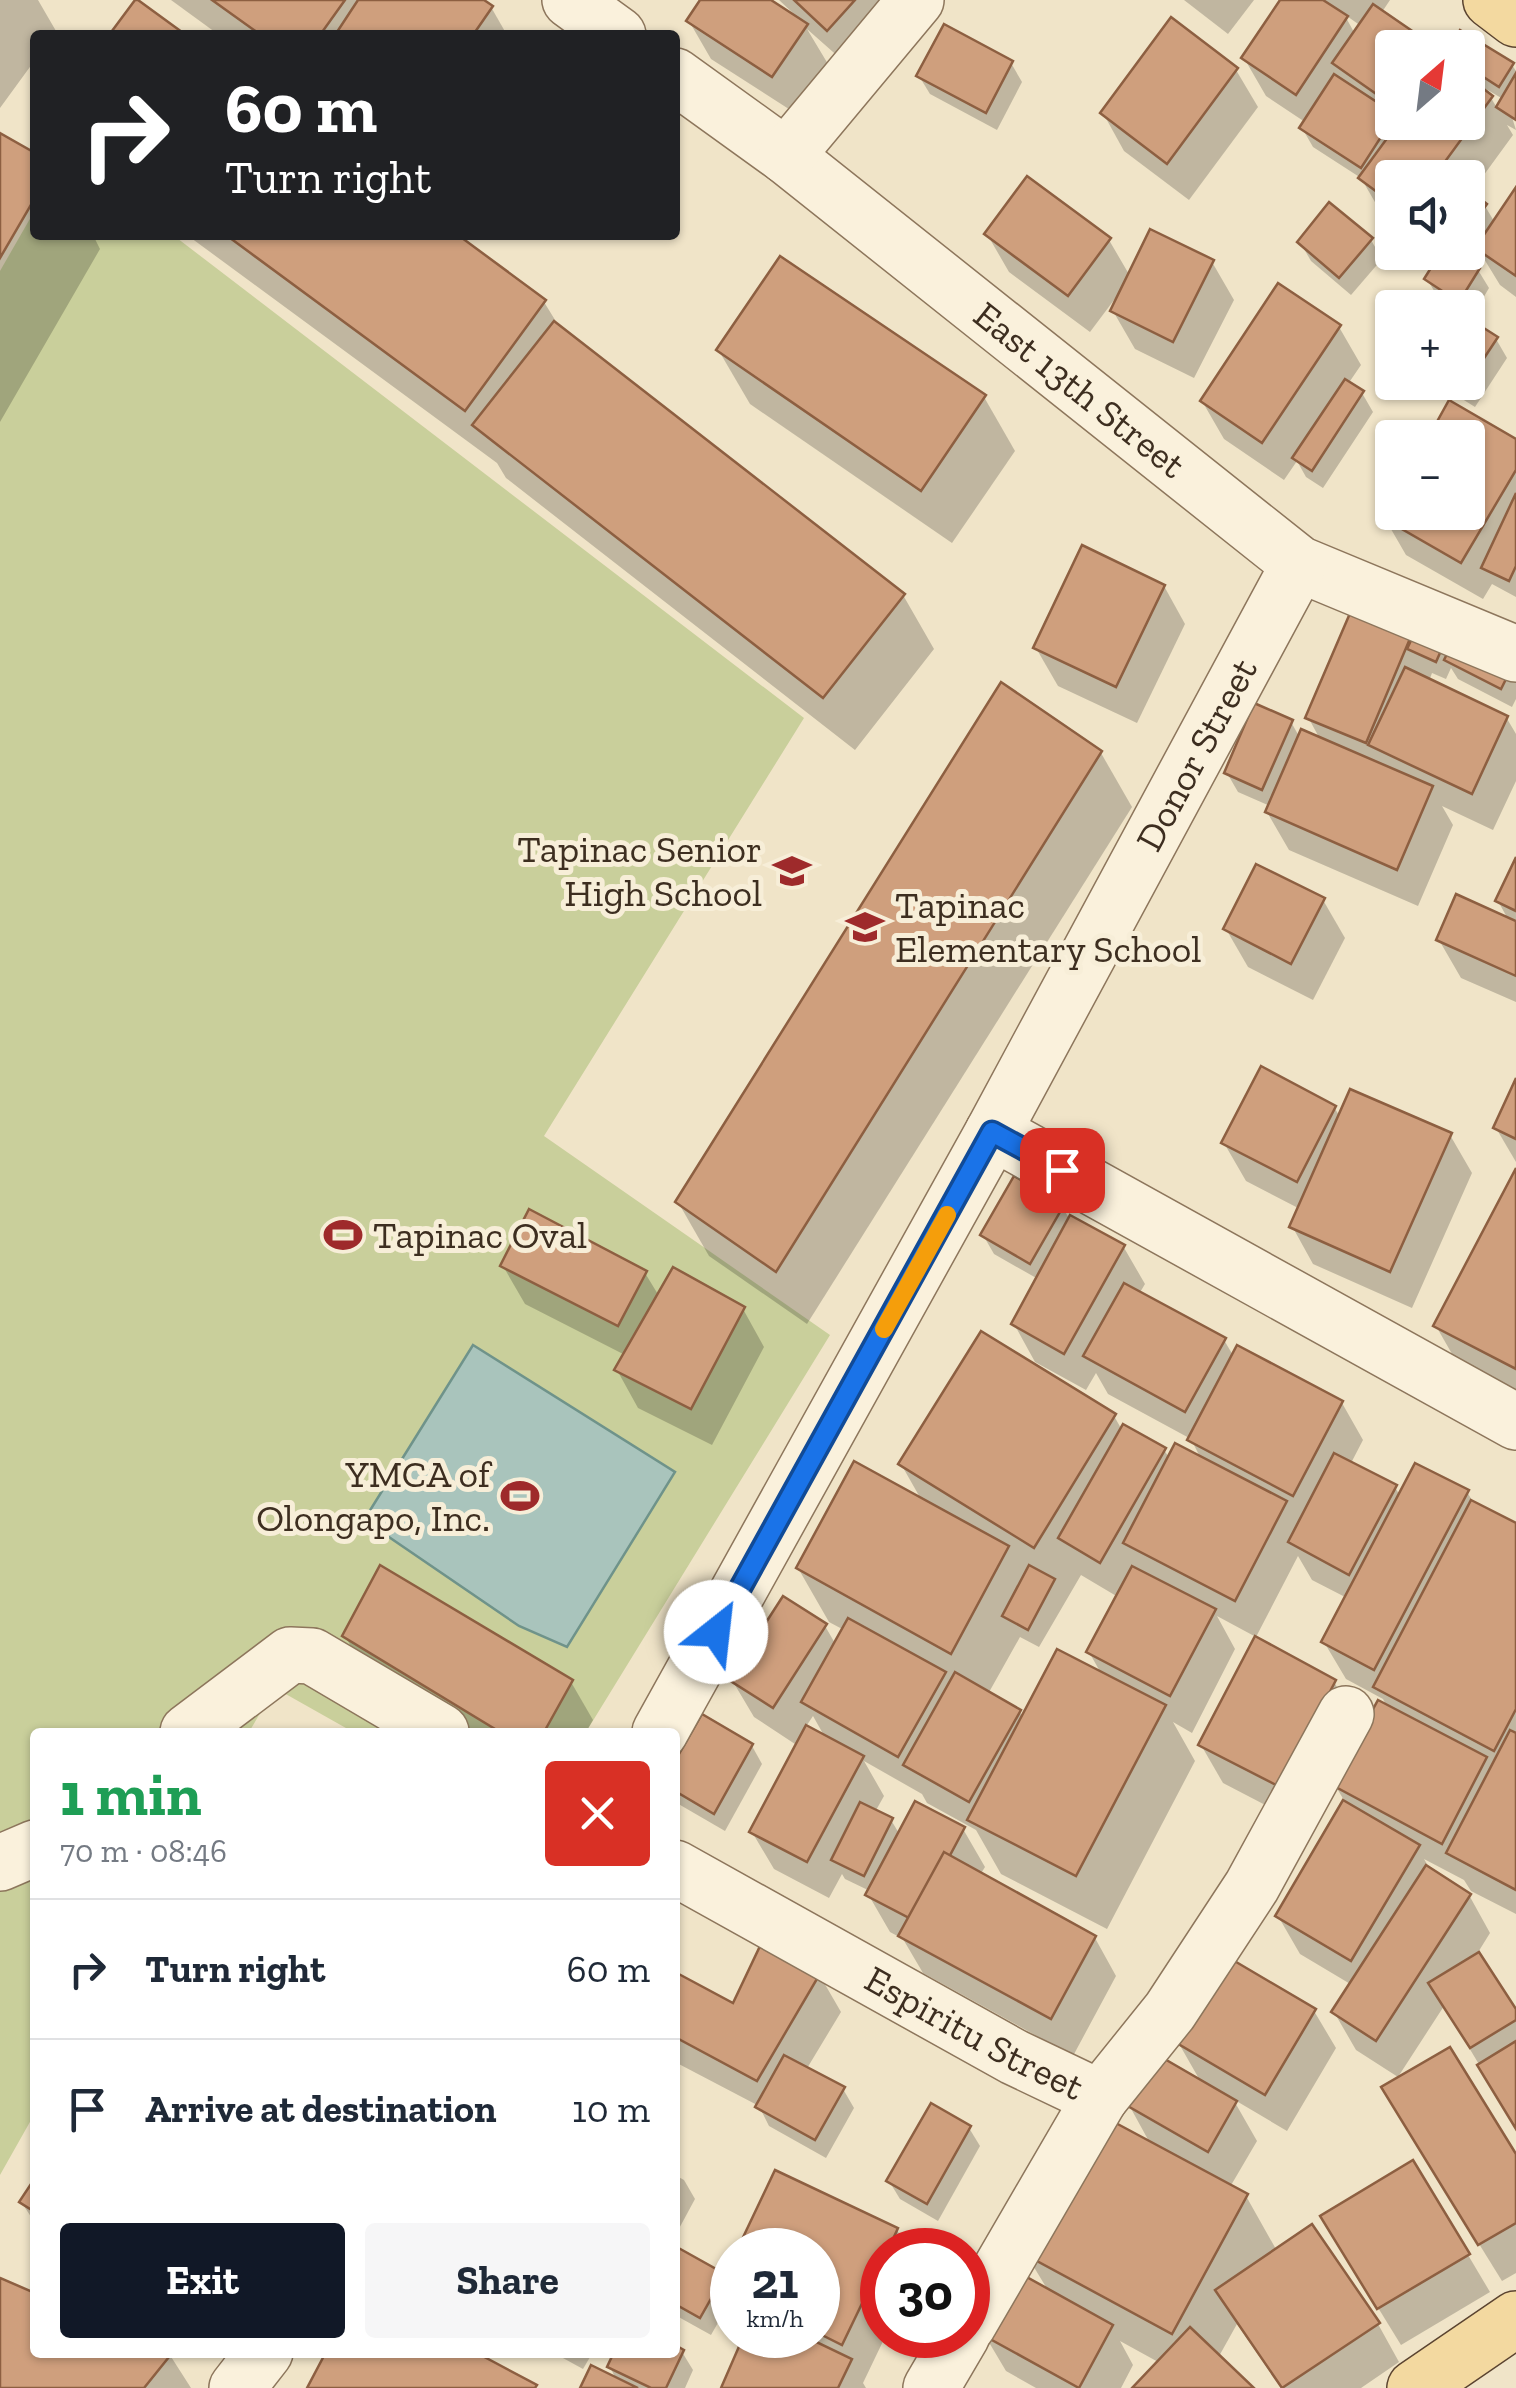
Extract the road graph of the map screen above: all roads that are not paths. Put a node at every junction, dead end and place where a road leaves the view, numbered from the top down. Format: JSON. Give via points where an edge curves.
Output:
{"nodes":[{"id":1,"x":570,"y":0,"type":"edge"},
{"id":2,"x":916,"y":0,"type":"edge"},
{"id":3,"x":1491,"y":0,"type":"edge"},
{"id":4,"x":1516,"y":19,"type":"edge"},
{"id":5,"x":611,"y":30,"type":"edge"},
{"id":6,"x":680,"y":80,"type":"edge"},
{"id":7,"x":786,"y":156,"type":"junction"},
{"id":8,"x":1299,"y":564,"type":"junction"},
{"id":9,"x":1516,"y":654,"type":"edge"},
{"id":10,"x":992,"y":1132,"type":"junction"},
{"id":11,"x":1516,"y":1422,"type":"edge"},
{"id":12,"x":1346,"y":1714,"type":"dead end"},
{"id":13,"x":193,"y":1728,"type":"edge"},
{"id":14,"x":435,"y":1728,"type":"edge"},
{"id":15,"x":662,"y":1728,"type":"edge"},
{"id":16,"x":30,"y":1850,"type":"edge"},
{"id":17,"x":0,"y":1863,"type":"edge"},
{"id":18,"x":680,"y":1871,"type":"edge"},
{"id":19,"x":1100,"y":2098,"type":"junction"},
{"id":20,"x":990,"y":2287,"type":"edge"},
{"id":21,"x":1516,"y":2319,"type":"edge"},
{"id":22,"x":260,"y":2358,"type":"edge"},
{"id":23,"x":948,"y":2358,"type":"edge"},
{"id":24,"x":238,"y":2388,"type":"edge"},
{"id":25,"x":930,"y":2388,"type":"edge"},
{"id":26,"x":1415,"y":2388,"type":"edge"}],
"edges":[{"from":1,"to":5,"type":"street"},
{"from":2,"to":7,"type":"street"},
{"from":3,"to":4,"type":"main road"},
{"from":6,"to":7,"type":"street","name":"East 13th Street"},
{"from":7,"to":8,"type":"street","name":"East 13th Street"},
{"from":8,"to":9,"type":"street","name":"East 13th Street"},
{"from":8,"to":10,"type":"street","name":"Donor Street"},
{"from":10,"to":11,"type":"street"},
{"from":10,"to":15,"type":"street","name":"Donor Street"},
{"from":12,"to":19,"type":"street","via":[[1252,1886],[1170,2011]]},
{"from":13,"to":14,"type":"street","via":[[290,1655],[312,1656]]},
{"from":16,"to":17,"type":"street"},
{"from":18,"to":19,"type":"street","name":"Espiritu Street"},
{"from":19,"to":20,"type":"street","name":"Espiritu Street"},
{"from":21,"to":26,"type":"main road"},
{"from":22,"to":24,"type":"street"},
{"from":23,"to":25,"type":"street"}]}
